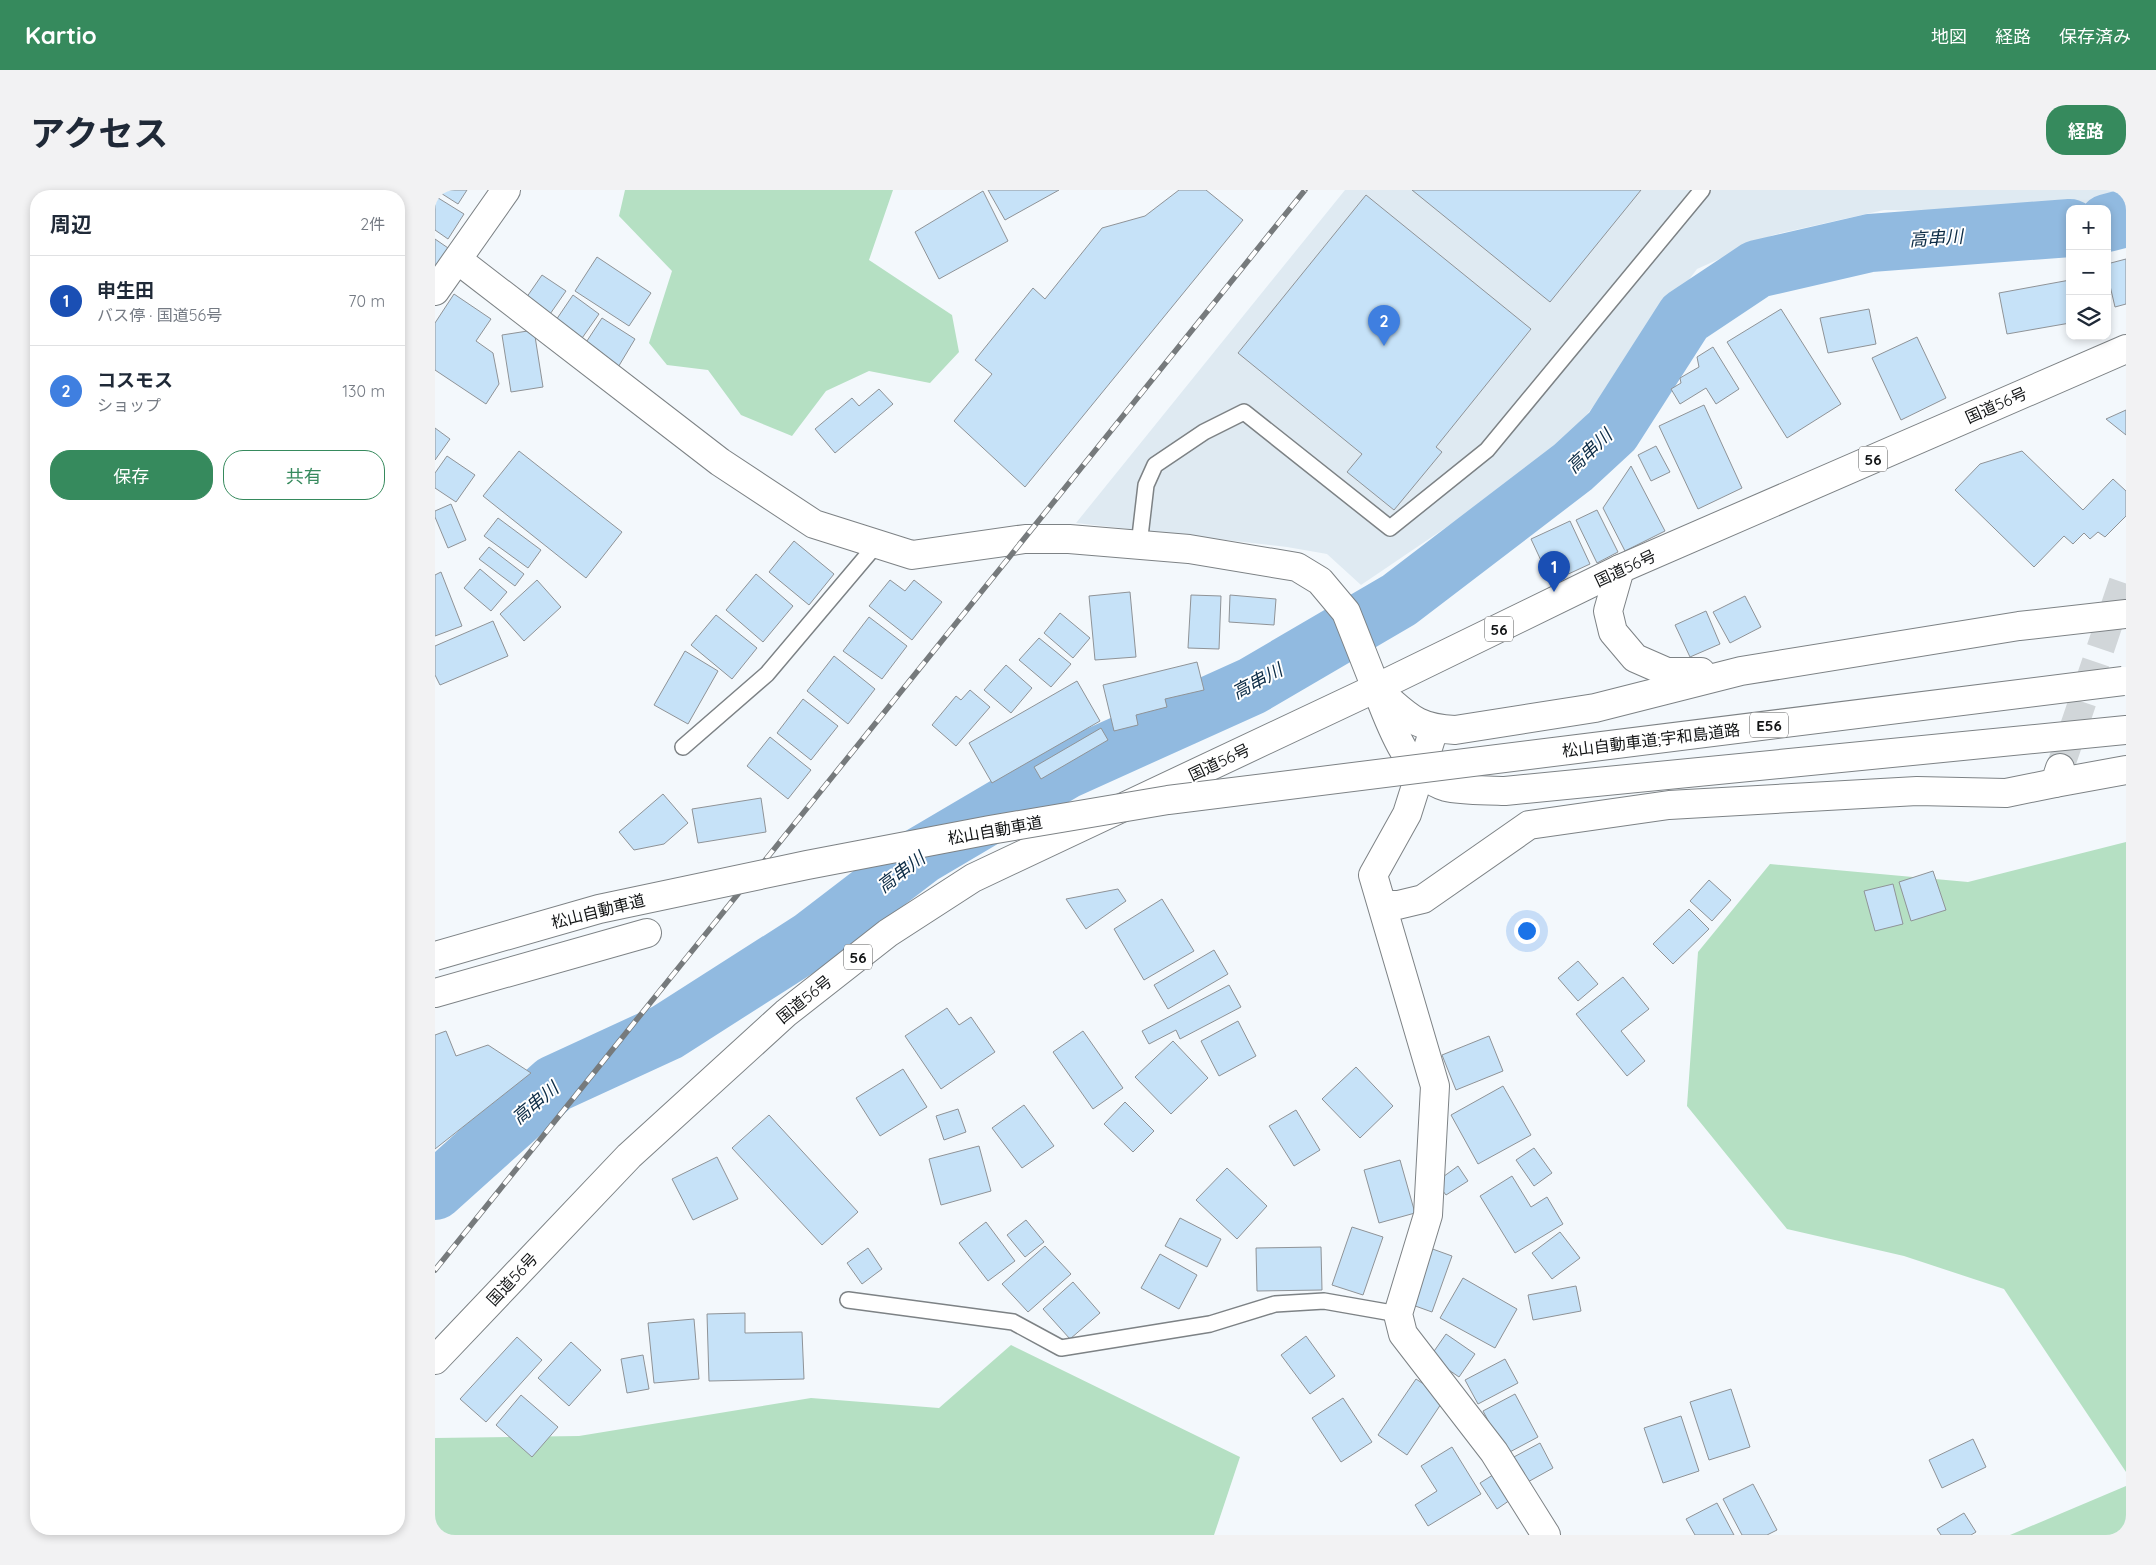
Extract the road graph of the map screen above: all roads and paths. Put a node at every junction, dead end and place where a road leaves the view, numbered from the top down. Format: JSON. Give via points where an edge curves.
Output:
{"nodes":[{"id":1,"x":506,"y":190,"type":"edge"},
{"id":2,"x":1702,"y":190,"type":"edge"},
{"id":3,"x":458,"y":260,"type":"junction"},
{"id":4,"x":435,"y":291,"type":"edge"},
{"id":5,"x":2126,"y":349,"type":"edge"},
{"id":6,"x":876,"y":545,"type":"junction"},
{"id":7,"x":1139,"y":545,"type":"junction"},
{"id":8,"x":1621,"y":569,"type":"junction"},
{"id":9,"x":2126,"y":614,"type":"edge"},
{"id":10,"x":1741,"y":671,"type":"junction"},
{"id":11,"x":2125,"y":681,"type":"edge"},
{"id":12,"x":1377,"y":688,"type":"junction"},
{"id":13,"x":1434,"y":729,"type":"junction"},
{"id":14,"x":2126,"y":730,"type":"edge"},
{"id":15,"x":683,"y":747,"type":"dead end"},
{"id":16,"x":1417,"y":770,"type":"junction"},
{"id":17,"x":2126,"y":770,"type":"edge"},
{"id":18,"x":1383,"y":905,"type":"junction"},
{"id":19,"x":647,"y":933,"type":"dead end"},
{"id":20,"x":435,"y":956,"type":"edge"},
{"id":21,"x":435,"y":993,"type":"edge"},
{"id":22,"x":848,"y":1300,"type":"dead end"},
{"id":23,"x":1398,"y":1314,"type":"junction"},
{"id":24,"x":435,"y":1360,"type":"edge"},
{"id":25,"x":1546,"y":1535,"type":"edge"}],
"edges":[{"from":1,"to":3,"type":"main road"},
{"from":2,"to":7,"type":"lane","via":[[1487,450],[1390,528],[1244,412],[1204,432],[1155,465],[1146,485]]},
{"from":3,"to":4,"type":"main road"},
{"from":3,"to":6,"type":"main road","via":[[720,462],[814,524]]},
{"from":5,"to":8,"type":"main road","name":"国道56号","number":"56"},
{"from":6,"to":7,"type":"main road","via":[[912,555],[1025,539]]},
{"from":6,"to":15,"type":"lane","via":[[767,674]]},
{"from":7,"to":12,"type":"main road","via":[[1189,549],[1297,567],[1320,581],[1346,612]]},
{"from":8,"to":10,"type":"main road","via":[[1608,611],[1613,632],[1635,658],[1667,672]]},
{"from":8,"to":12,"type":"main road","name":"国道56号","number":"56"},
{"from":9,"to":10,"type":"main road","via":[[2019,626]]},
{"from":10,"to":13,"type":"main road","via":[[1595,708],[1495,725]]},
{"from":11,"to":16,"type":"main road","name":"松山自動車道;宇和島道路","number":"E56","bridge":true},
{"from":12,"to":13,"type":"main road","via":[[1415,722]]},
{"from":12,"to":16,"type":"main road","via":[[1398,742]]},
{"from":12,"to":24,"type":"main road","name":"国道56号","number":"56","via":[[973,878],[888,933],[786,1013],[629,1156]]},
{"from":13,"to":16,"type":"main road"},
{"from":14,"to":16,"type":"main road","via":[[1505,791],[1446,787]]},
{"from":16,"to":18,"type":"main road","via":[[1407,814],[1373,874]]},
{"from":16,"to":20,"type":"main road","name":"松山自動車道","number":"E56","bridge":true,"via":[[1168,800],[807,865],[599,910]]},
{"from":17,"to":18,"type":"main road","via":[[2057,775],[2006,793],[1917,791],[1669,805],[1529,825],[1423,899]]},
{"from":18,"to":23,"type":"main road","via":[[1435,1086],[1428,1215]]},
{"from":19,"to":21,"type":"main road"},
{"from":22,"to":23,"type":"lane","via":[[1013,1322],[1061,1348],[1210,1324],[1275,1304],[1324,1301]]},
{"from":23,"to":25,"type":"main road","via":[[1403,1334],[1493,1452]]}]}
